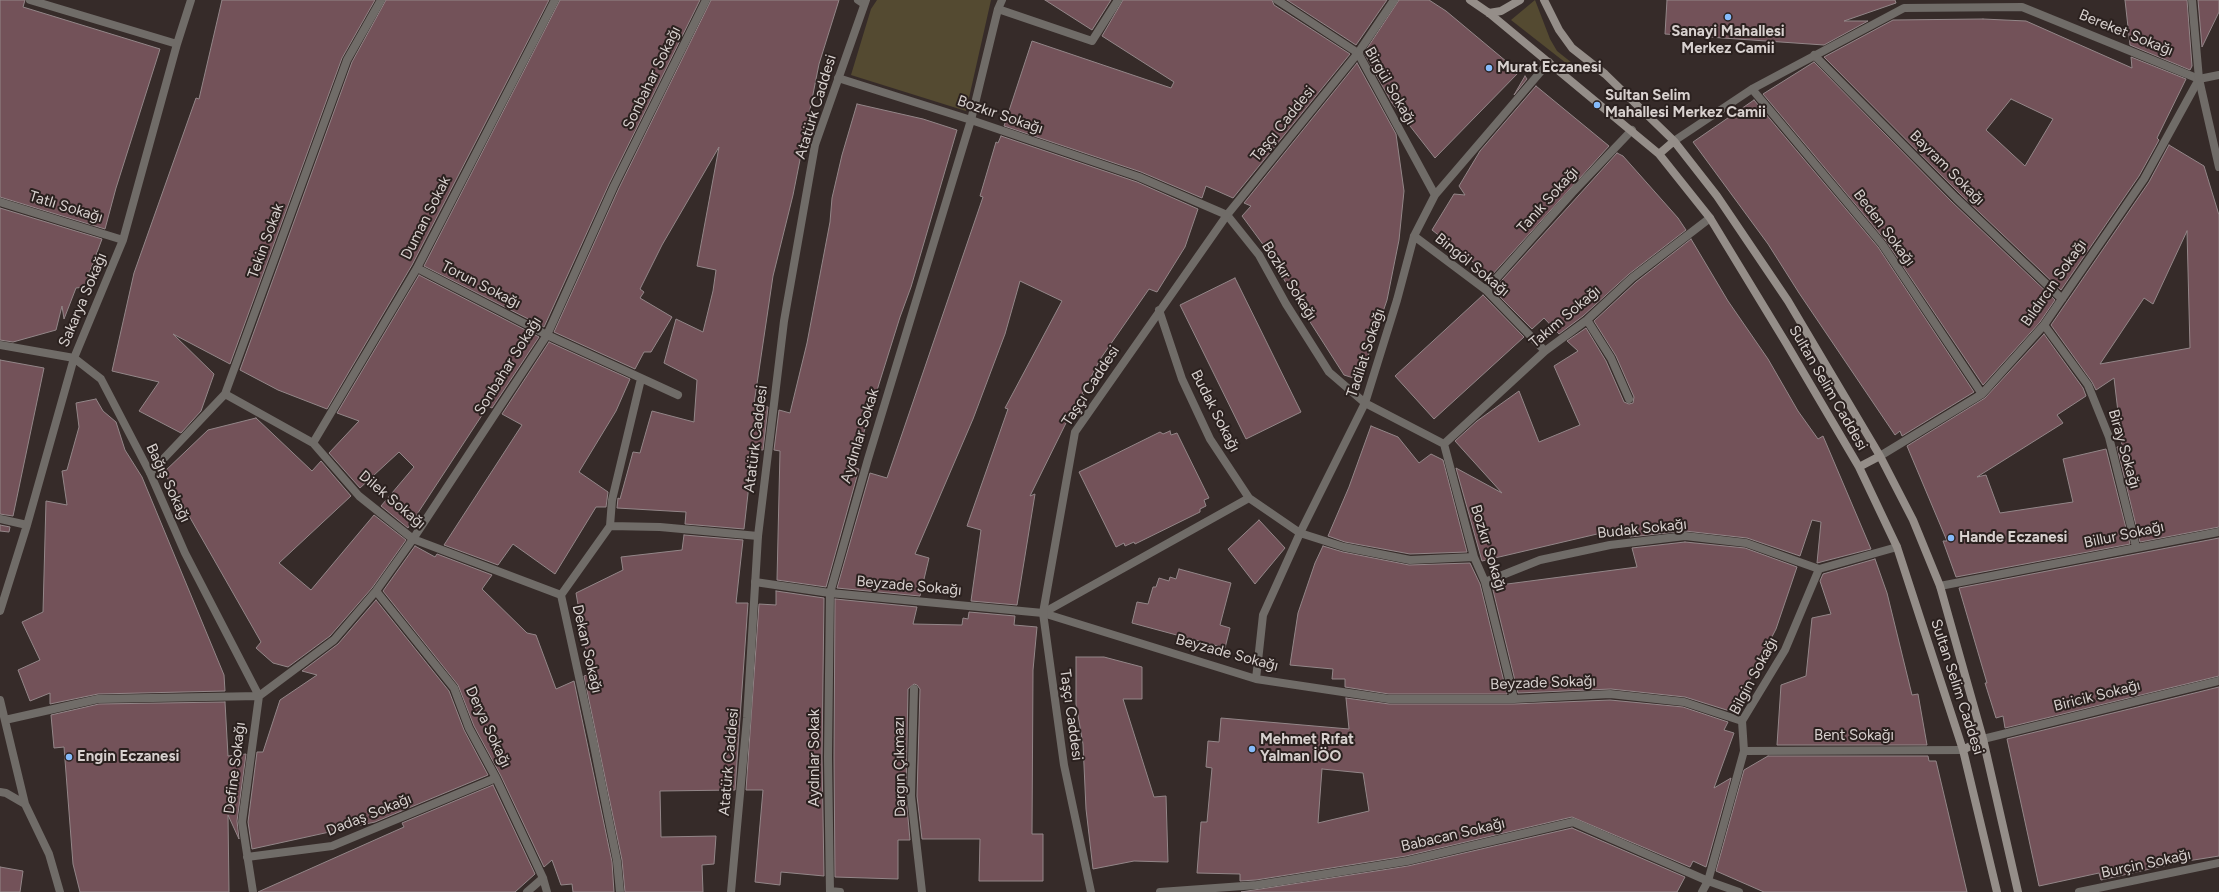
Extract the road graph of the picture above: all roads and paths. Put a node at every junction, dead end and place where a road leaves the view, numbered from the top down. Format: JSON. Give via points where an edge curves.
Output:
{"nodes":[{"id":1,"x":30,"y":0,"type":"edge"},
{"id":2,"x":192,"y":0,"type":"edge"},
{"id":3,"x":381,"y":0,"type":"edge"},
{"id":4,"x":555,"y":0,"type":"edge"},
{"id":5,"x":706,"y":0,"type":"edge"},
{"id":6,"x":1002,"y":0,"type":"edge"},
{"id":7,"x":1118,"y":0,"type":"edge"},
{"id":8,"x":1277,"y":0,"type":"edge"},
{"id":9,"x":1394,"y":0,"type":"edge"},
{"id":10,"x":1470,"y":0,"type":"edge"},
{"id":11,"x":1520,"y":0,"type":"edge"},
{"id":12,"x":1544,"y":0,"type":"edge"},
{"id":13,"x":2192,"y":0,"type":"edge"},
{"id":14,"x":862,"y":1,"type":"edge"},
{"id":15,"x":2021,"y":4,"type":"edge"},
{"id":16,"x":998,"y":9,"type":"junction"},
{"id":17,"x":1489,"y":13,"type":"junction"},
{"id":18,"x":176,"y":44,"type":"junction"},
{"id":19,"x":1358,"y":53,"type":"junction"},
{"id":20,"x":1814,"y":55,"type":"junction"},
{"id":21,"x":1549,"y":62,"type":"junction"},
{"id":22,"x":2219,"y":75,"type":"edge"},
{"id":23,"x":838,"y":78,"type":"junction"},
{"id":24,"x":2200,"y":79,"type":"junction"},
{"id":25,"x":1752,"y":89,"type":"junction"},
{"id":26,"x":971,"y":120,"type":"junction"},
{"id":27,"x":1632,"y":130,"type":"junction"},
{"id":28,"x":1674,"y":141,"type":"junction"},
{"id":29,"x":1659,"y":154,"type":"junction"},
{"id":30,"x":2219,"y":167,"type":"edge"},
{"id":31,"x":1435,"y":195,"type":"junction"},
{"id":32,"x":0,"y":202,"type":"edge"},
{"id":33,"x":1227,"y":215,"type":"junction"},
{"id":34,"x":1710,"y":218,"type":"junction"},
{"id":35,"x":1414,"y":236,"type":"junction"},
{"id":36,"x":123,"y":240,"type":"junction"},
{"id":37,"x":417,"y":268,"type":"junction"},
{"id":38,"x":1486,"y":290,"type":"junction"},
{"id":39,"x":2062,"y":299,"type":"junction"},
{"id":40,"x":1159,"y":310,"type":"junction"},
{"id":41,"x":1587,"y":320,"type":"junction"},
{"id":42,"x":2044,"y":324,"type":"junction"},
{"id":43,"x":547,"y":335,"type":"junction"},
{"id":44,"x":0,"y":345,"type":"edge"},
{"id":45,"x":1545,"y":351,"type":"junction"},
{"id":46,"x":74,"y":358,"type":"junction"},
{"id":47,"x":641,"y":380,"type":"junction"},
{"id":48,"x":225,"y":394,"type":"junction"},
{"id":49,"x":1982,"y":394,"type":"junction"},
{"id":50,"x":678,"y":395,"type":"dead end"},
{"id":51,"x":1629,"y":399,"type":"dead end"},
{"id":52,"x":1365,"y":403,"type":"junction"},
{"id":53,"x":313,"y":443,"type":"junction"},
{"id":54,"x":1444,"y":444,"type":"junction"},
{"id":55,"x":1880,"y":456,"type":"junction"},
{"id":56,"x":1859,"y":467,"type":"junction"},
{"id":57,"x":150,"y":473,"type":"junction"},
{"id":58,"x":1250,"y":498,"type":"junction"},
{"id":59,"x":0,"y":519,"type":"edge"},
{"id":60,"x":27,"y":525,"type":"junction"},
{"id":61,"x":610,"y":526,"type":"junction"},
{"id":62,"x":2219,"y":532,"type":"edge"},
{"id":63,"x":1300,"y":533,"type":"junction"},
{"id":64,"x":758,"y":536,"type":"junction"},
{"id":65,"x":413,"y":539,"type":"junction"},
{"id":66,"x":1897,"y":547,"type":"junction"},
{"id":67,"x":2136,"y":547,"type":"junction"},
{"id":68,"x":1474,"y":557,"type":"junction"},
{"id":69,"x":1819,"y":570,"type":"junction"},
{"id":70,"x":755,"y":582,"type":"junction"},
{"id":71,"x":1485,"y":582,"type":"junction"},
{"id":72,"x":1940,"y":586,"type":"junction"},
{"id":73,"x":376,"y":591,"type":"junction"},
{"id":74,"x":830,"y":593,"type":"junction"},
{"id":75,"x":560,"y":596,"type":"junction"},
{"id":76,"x":0,"y":611,"type":"edge"},
{"id":77,"x":1043,"y":613,"type":"junction"},
{"id":78,"x":1256,"y":679,"type":"junction"},
{"id":79,"x":2219,"y":681,"type":"edge"},
{"id":80,"x":914,"y":690,"type":"dead end"},
{"id":81,"x":259,"y":696,"type":"junction"},
{"id":82,"x":1514,"y":699,"type":"junction"},
{"id":83,"x":0,"y":700,"type":"edge"},
{"id":84,"x":5,"y":720,"type":"junction"},
{"id":85,"x":1742,"y":721,"type":"junction"},
{"id":86,"x":1983,"y":739,"type":"junction"},
{"id":87,"x":1963,"y":750,"type":"junction"},
{"id":88,"x":1744,"y":751,"type":"junction"},
{"id":89,"x":496,"y":778,"type":"junction"},
{"id":90,"x":0,"y":792,"type":"edge"},
{"id":91,"x":25,"y":804,"type":"junction"},
{"id":92,"x":247,"y":857,"type":"junction"},
{"id":93,"x":2218,"y":863,"type":"edge"},
{"id":94,"x":2219,"y":872,"type":"edge"},
{"id":95,"x":543,"y":878,"type":"junction"},
{"id":96,"x":1708,"y":881,"type":"junction"},
{"id":97,"x":60,"y":892,"type":"edge"},
{"id":98,"x":253,"y":892,"type":"edge"},
{"id":99,"x":527,"y":892,"type":"edge"},
{"id":100,"x":547,"y":892,"type":"edge"},
{"id":101,"x":620,"y":892,"type":"edge"},
{"id":102,"x":731,"y":892,"type":"edge"},
{"id":103,"x":830,"y":892,"type":"edge"},
{"id":104,"x":840,"y":892,"type":"edge"},
{"id":105,"x":922,"y":892,"type":"edge"},
{"id":106,"x":1091,"y":892,"type":"edge"},
{"id":107,"x":1160,"y":892,"type":"edge"},
{"id":108,"x":1702,"y":892,"type":"edge"},
{"id":109,"x":1739,"y":892,"type":"edge"},
{"id":110,"x":1997,"y":892,"type":"edge"},
{"id":111,"x":2018,"y":892,"type":"edge"},
{"id":112,"x":2080,"y":892,"type":"edge"}],
"edges":[{"from":1,"to":18,"type":"street"},
{"from":2,"to":18,"type":"street","name":"Sakarya Sokağı"},
{"from":3,"to":48,"type":"street","name":"Tekin Sokak","via":[[347,60]]},
{"from":4,"to":37,"type":"street","name":"Duman Sokak"},
{"from":5,"to":43,"type":"street","name":"Sonbahar Sokağı","via":[[614,186]]},
{"from":6,"to":16,"type":"street","name":"Aydınlar Sokak"},
{"from":7,"to":16,"type":"street","via":[[1092,41]]},
{"from":8,"to":19,"type":"street","name":"Birgül Sokağı"},
{"from":9,"to":19,"type":"street","name":"Taşçı Caddesi"},
{"from":10,"to":17,"type":"main road","name":"Sultan Selim Caddesi"},
{"from":11,"to":17,"type":"main road","via":[[1501,11]]},
{"from":12,"to":28,"type":"main road","name":"Sultan Selim Caddesi","via":[[1558,30],[1572,48],[1605,74]]},
{"from":13,"to":24,"type":"street"},
{"from":14,"to":23,"type":"street","name":"Atatürk Caddesi"},
{"from":15,"to":20,"type":"street","name":"Bereket Sokağı","via":[[1904,8]]},
{"from":15,"to":24,"type":"street","name":"Bereket Sokağı"},
{"from":16,"to":26,"type":"street","name":"Aydınlar Sokak"},
{"from":17,"to":21,"type":"main road","name":"Sultan Selim Caddesi"},
{"from":18,"to":36,"type":"street","name":"Sakarya Sokağı"},
{"from":19,"to":31,"type":"street","name":"Birgül Sokağı"},
{"from":19,"to":33,"type":"street","name":"Taşçı Caddesi"},
{"from":20,"to":25,"type":"street","name":"Bereket Sokağı"},
{"from":20,"to":39,"type":"street","name":"Bayram Sokağı","via":[[1956,198]]},
{"from":21,"to":27,"type":"main road","name":"Sultan Selim Caddesi"},
{"from":21,"to":31,"type":"street","name":"Tadilat Sokağı"},
{"from":22,"to":24,"type":"street"},
{"from":23,"to":26,"type":"street","name":"Bozkır Sokağı"},
{"from":23,"to":64,"type":"street","name":"Atatürk Caddesi","via":[[815,146],[784,321]]},
{"from":24,"to":30,"type":"street"},
{"from":24,"to":39,"type":"street","name":"Bıldırcın Sokağı","via":[[2144,178]]},
{"from":25,"to":28,"type":"street","name":"Bereket Sokağı"},
{"from":25,"to":49,"type":"street","name":"Beden Sokağı","via":[[1882,244]]},
{"from":26,"to":33,"type":"street","name":"Bozkır Sokağı","via":[[1138,177]]},
{"from":26,"to":74,"type":"street","name":"Aydınlar Sokak"},
{"from":27,"to":29,"type":"main road","name":"Sultan Selim Caddesi"},
{"from":27,"to":38,"type":"street","name":"Tanık Sokağı"},
{"from":28,"to":29,"type":"main road"},
{"from":28,"to":55,"type":"main road","name":"Sultan Selim Caddesi","via":[[1717,196],[1788,301]]},
{"from":29,"to":34,"type":"main road","name":"Sultan Selim Caddesi"},
{"from":31,"to":35,"type":"street","name":"Tadilat Sokağı"},
{"from":32,"to":36,"type":"street","name":"Tatlı Sokağı"},
{"from":33,"to":40,"type":"street","name":"Taşçı Caddesi"},
{"from":33,"to":52,"type":"street","name":"Bozkır Sokağı","via":[[1259,255],[1329,372]]},
{"from":34,"to":41,"type":"street","name":"Takım Sokağı","via":[[1632,278]]},
{"from":34,"to":56,"type":"main road","name":"Sultan Selim Caddesi"},
{"from":35,"to":38,"type":"street","name":"Bingöl Sokağı"},
{"from":35,"to":52,"type":"street","name":"Tadilat Sokağı"},
{"from":36,"to":46,"type":"street","name":"Sakarya Sokağı"},
{"from":37,"to":43,"type":"street","name":"Torun Sokağı"},
{"from":37,"to":53,"type":"street","name":"Duman Sokak"},
{"from":38,"to":45,"type":"street","name":"Bingöl Sokağı"},
{"from":39,"to":42,"type":"street","name":"Bıldırcın Sokağı"},
{"from":40,"to":58,"type":"street","name":"Budak Sokağı","via":[[1182,379],[1210,439]]},
{"from":40,"to":77,"type":"street","name":"Taşçı Caddesi","via":[[1075,432]]},
{"from":41,"to":45,"type":"street","name":"Takım Sokağı"},
{"from":41,"to":51,"type":"street","via":[[1611,358]]},
{"from":42,"to":49,"type":"street","name":"Bıldırcın Sokağı"},
{"from":42,"to":67,"type":"street","name":"Biray Sokağı","via":[[2088,385],[2110,437]]},
{"from":43,"to":47,"type":"street","name":"Torun Sokağı"},
{"from":43,"to":65,"type":"street","name":"Sonbahar Sokağı"},
{"from":44,"to":46,"type":"street","name":"Bağış Sokağı"},
{"from":45,"to":54,"type":"street","name":"Takım Sokağı"},
{"from":46,"to":57,"type":"street","name":"Bağış Sokağı","via":[[101,379]]},
{"from":46,"to":60,"type":"street","name":"Sakarya Sokağı"},
{"from":47,"to":50,"type":"street","name":"Torun Sokağı"},
{"from":47,"to":61,"type":"street","via":[[612,500]]},
{"from":48,"to":53,"type":"street","name":"Dilek Sokağı"},
{"from":48,"to":57,"type":"street","name":"Tekin Sokak"},
{"from":49,"to":55,"type":"street","name":"Bıldırcın Sokağı"},
{"from":52,"to":54,"type":"street","name":"Bozkır Sokağı"},
{"from":52,"to":63,"type":"street","name":"Tadilat Sokağı"},
{"from":53,"to":65,"type":"street","name":"Dilek Sokağı","via":[[360,496]]},
{"from":54,"to":68,"type":"street","name":"Bozkır Sokağı"},
{"from":55,"to":56,"type":"main road"},
{"from":55,"to":72,"type":"main road","name":"Sultan Selim Caddesi","via":[[1913,520]]},
{"from":56,"to":66,"type":"main road","name":"Sultan Selim Caddesi"},
{"from":57,"to":81,"type":"street","name":"Bağış Sokağı","via":[[185,553]]},
{"from":58,"to":63,"type":"street","name":"Budak Sokağı"},
{"from":58,"to":77,"type":"street"},
{"from":59,"to":60,"type":"street"},
{"from":60,"to":76,"type":"street","name":"Sakarya Sokağı"},
{"from":61,"to":64,"type":"street","via":[[660,526]]},
{"from":61,"to":75,"type":"street","name":"Dekan Sokağı"},
{"from":62,"to":67,"type":"street","name":"Billur Sokağı"},
{"from":63,"to":68,"type":"street","name":"Budak Sokağı","via":[[1344,547],[1410,560]]},
{"from":63,"to":78,"type":"street","name":"Tadilat Sokağı","via":[[1263,615]]},
{"from":64,"to":70,"type":"street","name":"Atatürk Caddesi"},
{"from":65,"to":73,"type":"street","name":"Sonbahar Sokağı"},
{"from":65,"to":75,"type":"street","name":"Dilek Sokağı"},
{"from":66,"to":69,"type":"street"},
{"from":66,"to":87,"type":"main road","name":"Sultan Selim Caddesi"},
{"from":67,"to":72,"type":"street","name":"Billur Sokağı"},
{"from":68,"to":71,"type":"street","name":"Bozkır Sokağı"},
{"from":69,"to":71,"type":"street","name":"Budak Sokağı","via":[[1746,543],[1685,536],[1610,545],[1540,560]]},
{"from":69,"to":85,"type":"street","name":"Bilgin Sokağı","via":[[1785,650]]},
{"from":70,"to":74,"type":"street","name":"Beyzade Sokağı"},
{"from":70,"to":102,"type":"street","name":"Atatürk Caddesi","via":[[747,718]]},
{"from":71,"to":82,"type":"street","name":"Bozkır Sokağı"},
{"from":72,"to":86,"type":"main road","name":"Sultan Selim Caddesi"},
{"from":73,"to":81,"type":"street","name":"Sonbahar Sokağı","via":[[334,640]]},
{"from":73,"to":89,"type":"street","name":"Derya Sokağı","via":[[454,688],[469,728]]},
{"from":74,"to":77,"type":"street","name":"Beyzade Sokağı"},
{"from":74,"to":103,"type":"street","name":"Aydınlar Sokak"},
{"from":75,"to":101,"type":"street","name":"Dekan Sokağı","via":[[593,741],[617,861]]},
{"from":77,"to":78,"type":"street","name":"Beyzade Sokağı"},
{"from":77,"to":106,"type":"street","name":"Taşçı Caddesi","via":[[1064,765]]},
{"from":78,"to":82,"type":"street","name":"Beyzade Sokağı","via":[[1388,699]]},
{"from":79,"to":86,"type":"street","name":"Biricik Sokağı"},
{"from":80,"to":105,"type":"street","name":"Dargın Çıkmazı","via":[[911,796]]},
{"from":81,"to":84,"type":"street","via":[[98,700]]},
{"from":81,"to":92,"type":"street","name":"Define Sokağı","via":[[242,822]]},
{"from":82,"to":85,"type":"street","name":"Beyzade Sokağı","via":[[1610,694],[1684,702]]},
{"from":83,"to":84,"type":"street"},
{"from":84,"to":91,"type":"street"},
{"from":85,"to":88,"type":"street","name":"Bilgin Sokağı"},
{"from":86,"to":87,"type":"main road"},
{"from":86,"to":111,"type":"main road","name":"Sultan Selim Caddesi"},
{"from":87,"to":88,"type":"street","name":"Bent Sokağı"},
{"from":87,"to":110,"type":"main road","name":"Sultan Selim Caddesi"},
{"from":88,"to":96,"type":"street","name":"Bilgin Sokağı"},
{"from":89,"to":92,"type":"street","name":"Dadaş Sokağı","via":[[332,846]]},
{"from":89,"to":95,"type":"street","name":"Derya Sokağı"},
{"from":90,"to":91,"type":"street"},
{"from":91,"to":97,"type":"street","via":[[49,854]]},
{"from":92,"to":98,"type":"street","name":"Define Sokağı"},
{"from":93,"to":94,"type":"street"},
{"from":93,"to":112,"type":"street","name":"Burçin Sokağı"},
{"from":95,"to":99,"type":"street"},
{"from":95,"to":100,"type":"street","name":"Derya Sokağı"},
{"from":96,"to":107,"type":"street","name":"Babacan Sokağı","via":[[1573,822],[1407,861],[1257,885]]},
{"from":96,"to":108,"type":"street","name":"Bilgin Sokağı"},
{"from":96,"to":109,"type":"street","name":"Babacan Sokağı"},
{"from":103,"to":104,"type":"street"}]}
